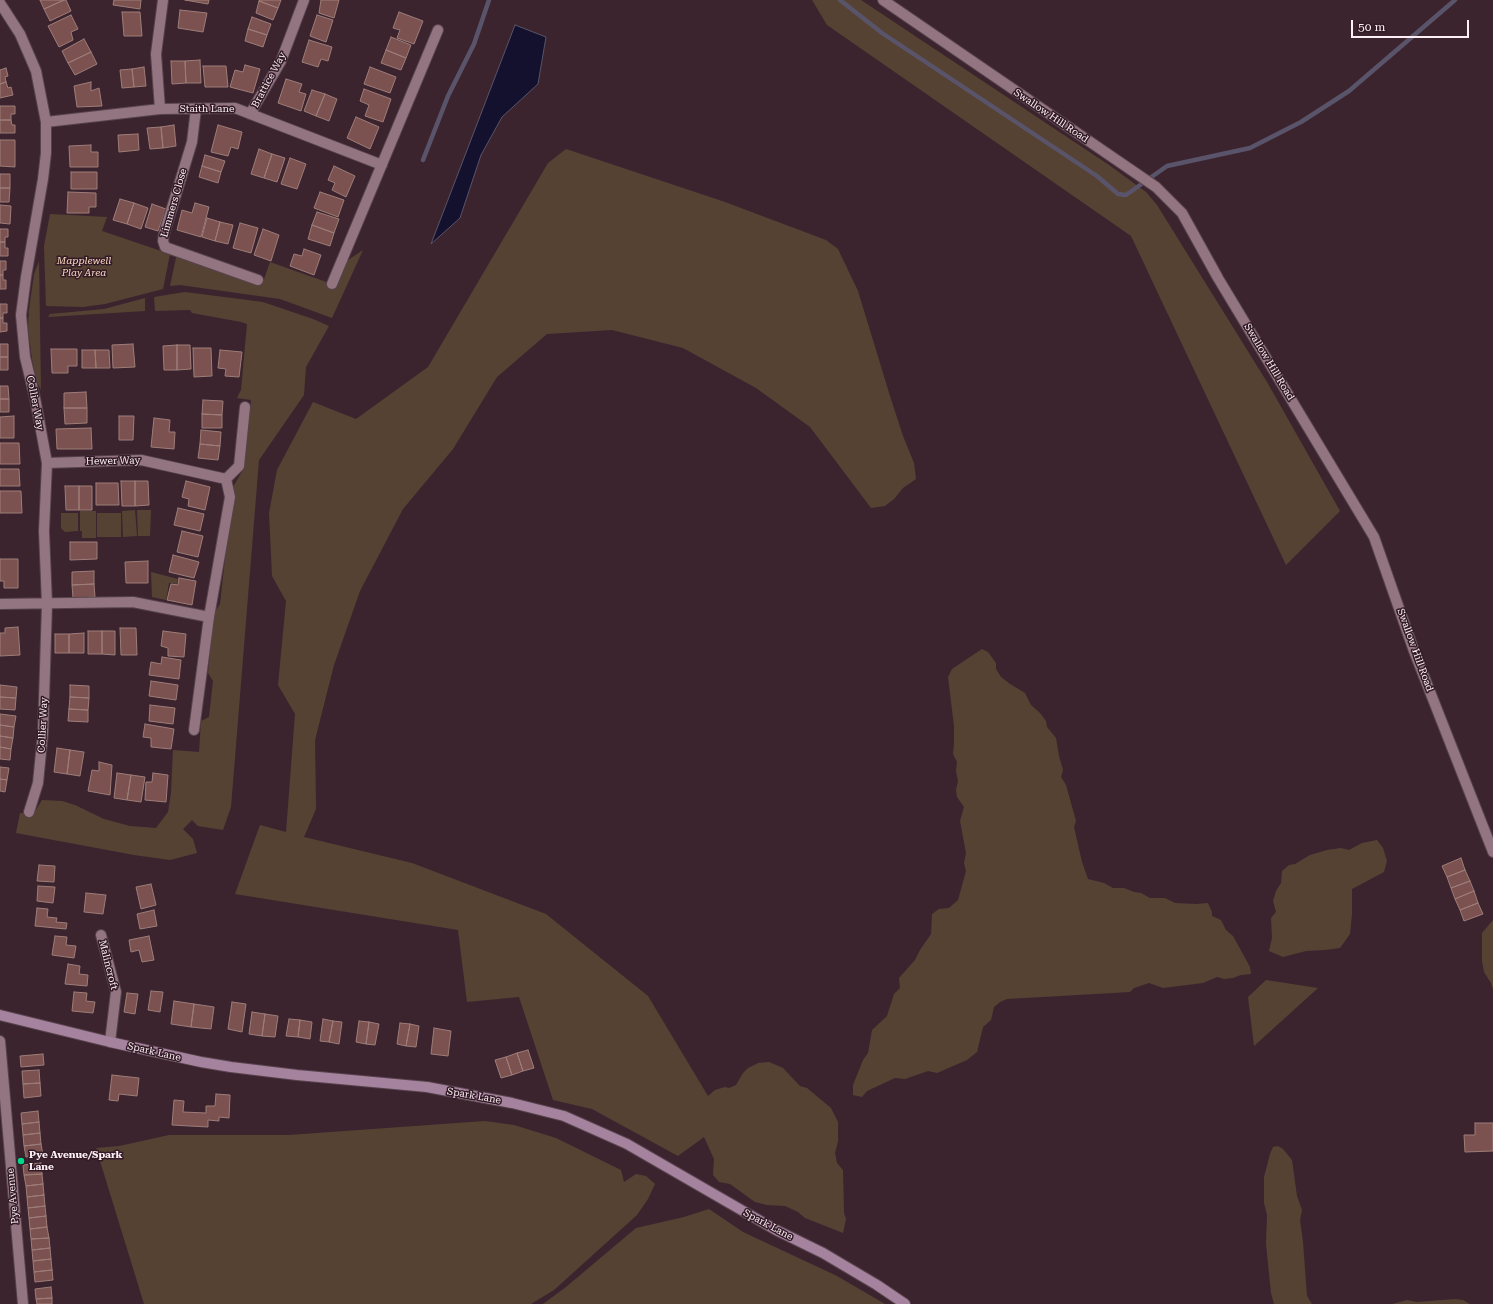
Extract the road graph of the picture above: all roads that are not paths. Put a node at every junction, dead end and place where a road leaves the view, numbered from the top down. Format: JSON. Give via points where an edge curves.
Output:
{"nodes":[{"id":1,"x":163,"y":0,"type":"edge"},
{"id":2,"x":304,"y":0,"type":"edge"},
{"id":3,"x":883,"y":0,"type":"edge"},
{"id":4,"x":0,"y":3,"type":"edge"},
{"id":5,"x":438,"y":30,"type":"dead end"},
{"id":6,"x":160,"y":109,"type":"junction"},
{"id":7,"x":196,"y":109,"type":"junction"},
{"id":8,"x":250,"y":114,"type":"junction"},
{"id":9,"x":46,"y":122,"type":"junction"},
{"id":10,"x":382,"y":165,"type":"junction"},
{"id":11,"x":258,"y":280,"type":"dead end"},
{"id":12,"x":332,"y":284,"type":"dead end"},
{"id":13,"x":245,"y":407,"type":"dead end"},
{"id":14,"x":46,"y":463,"type":"junction"},
{"id":15,"x":226,"y":479,"type":"junction"},
{"id":16,"x":0,"y":604,"type":"edge"},
{"id":17,"x":47,"y":604,"type":"junction"},
{"id":18,"x":209,"y":617,"type":"junction"},
{"id":19,"x":194,"y":730,"type":"dead end"},
{"id":20,"x":29,"y":812,"type":"dead end"},
{"id":21,"x":1493,"y":852,"type":"edge"},
{"id":22,"x":101,"y":935,"type":"dead end"},
{"id":23,"x":0,"y":1015,"type":"edge"},
{"id":24,"x":0,"y":1041,"type":"edge"},
{"id":25,"x":110,"y":1042,"type":"junction"},
{"id":26,"x":23,"y":1304,"type":"edge"},
{"id":27,"x":905,"y":1304,"type":"edge"}],
"edges":[{"from":1,"to":6,"type":"street","via":[[156,54]]},
{"from":2,"to":8,"type":"street","name":"Brattice Way","via":[[281,61]]},
{"from":3,"to":21,"type":"street","name":"Swallow Hill Road","via":[[1156,187],[1182,214],[1374,537],[1414,651]]},
{"from":4,"to":9,"type":"street","name":"Collier Way","via":[[20,34],[36,71]]},
{"from":5,"to":10,"type":"street"},
{"from":6,"to":7,"type":"street","name":"Staith Lane"},
{"from":6,"to":9,"type":"street","name":"Staith Lane"},
{"from":7,"to":8,"type":"street","name":"Staith Lane","via":[[235,108]]},
{"from":7,"to":11,"type":"street","name":"Limmers Close","via":[[192,142],[164,234],[165,247]]},
{"from":8,"to":10,"type":"street","name":"Staith Lane"},
{"from":9,"to":14,"type":"street","name":"Collier Way","via":[[43,179],[21,315],[25,357]]},
{"from":10,"to":12,"type":"street"},
{"from":13,"to":15,"type":"street","via":[[239,466]]},
{"from":14,"to":15,"type":"street","name":"Hewer Way","via":[[141,460]]},
{"from":14,"to":17,"type":"street","name":"Collier Way","via":[[44,531]]},
{"from":15,"to":18,"type":"street","via":[[230,497]]},
{"from":16,"to":17,"type":"street"},
{"from":17,"to":18,"type":"street","via":[[133,602]]},
{"from":17,"to":20,"type":"street","name":"Collier Way","via":[[43,732],[38,783]]},
{"from":18,"to":19,"type":"street"},
{"from":22,"to":25,"type":"street","name":"Malincroft","via":[[116,992]]},
{"from":23,"to":25,"type":"main road","name":"Spark Lane"},
{"from":24,"to":26,"type":"street","name":"Pye Avenue"},
{"from":25,"to":27,"type":"main road","name":"Spark Lane","via":[[230,1067],[427,1087],[564,1116],[627,1144],[776,1230],[829,1257]]}]}
